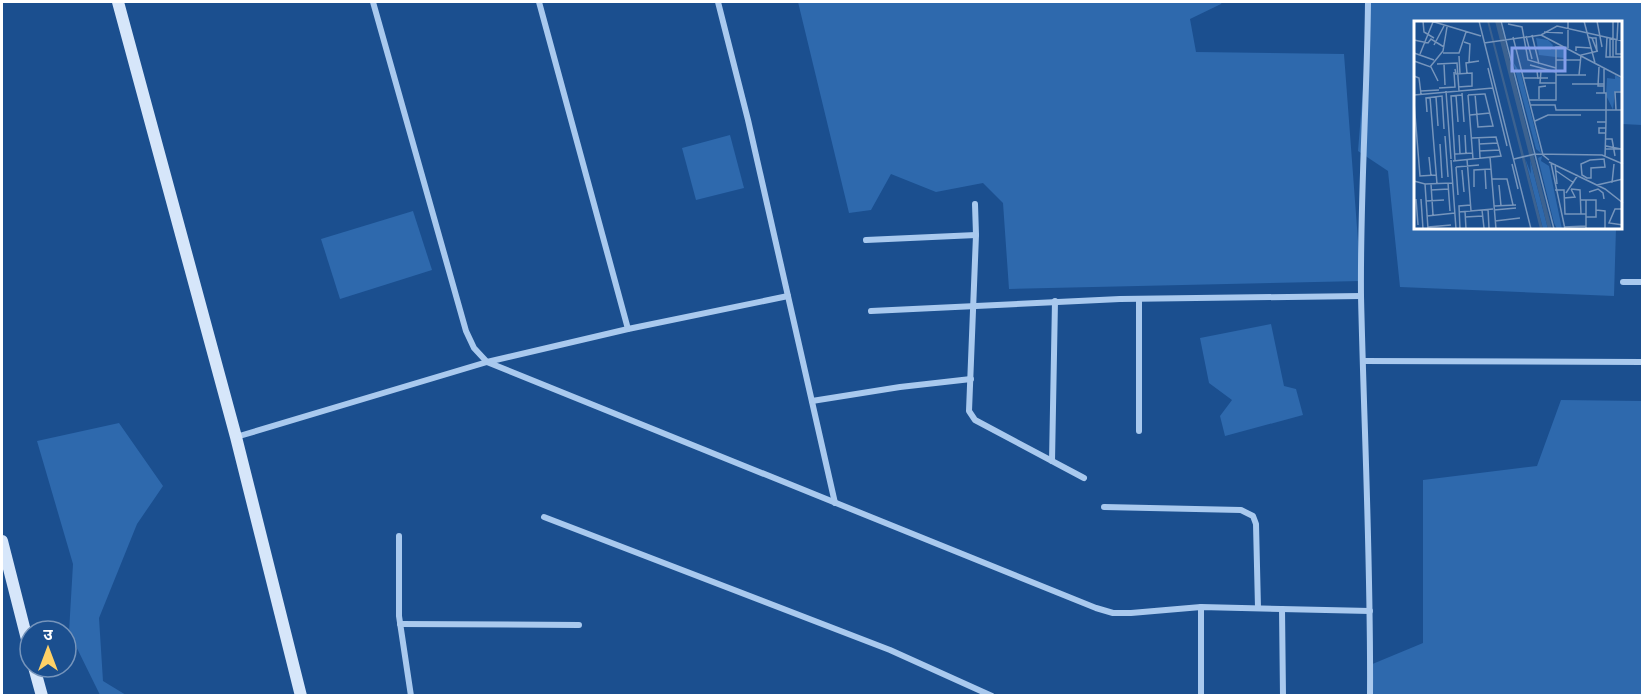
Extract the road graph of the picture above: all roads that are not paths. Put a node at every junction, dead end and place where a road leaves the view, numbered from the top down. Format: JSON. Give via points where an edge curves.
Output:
{"nodes":[{"id":1,"x":118,"y":2,"type":"edge"},
{"id":2,"x":373,"y":2,"type":"edge"},
{"id":3,"x":539,"y":2,"type":"edge"},
{"id":4,"x":718,"y":2,"type":"edge"},
{"id":5,"x":1368,"y":2,"type":"edge"},
{"id":6,"x":975,"y":204,"type":"dead end"},
{"id":7,"x":976,"y":235,"type":"junction"},
{"id":8,"x":866,"y":240,"type":"dead end"},
{"id":9,"x":1623,"y":282,"type":"dead end"},
{"id":10,"x":1642,"y":282,"type":"edge"},
{"id":11,"x":788,"y":296,"type":"junction"},
{"id":12,"x":1362,"y":296,"type":"junction"},
{"id":13,"x":1139,"y":299,"type":"junction"},
{"id":14,"x":1055,"y":301,"type":"junction"},
{"id":15,"x":973,"y":306,"type":"junction"},
{"id":16,"x":871,"y":310,"type":"dead end"},
{"id":17,"x":628,"y":328,"type":"junction"},
{"id":18,"x":1363,"y":361,"type":"junction"},
{"id":19,"x":487,"y":362,"type":"junction"},
{"id":20,"x":1642,"y":362,"type":"edge"},
{"id":21,"x":971,"y":379,"type":"junction"},
{"id":22,"x":812,"y":401,"type":"junction"},
{"id":23,"x":1139,"y":431,"type":"dead end"},
{"id":24,"x":236,"y":437,"type":"junction"},
{"id":25,"x":1052,"y":460,"type":"junction"},
{"id":26,"x":1084,"y":478,"type":"dead end"},
{"id":27,"x":835,"y":503,"type":"junction"},
{"id":28,"x":1104,"y":507,"type":"dead end"},
{"id":29,"x":544,"y":517,"type":"dead end"},
{"id":30,"x":399,"y":536,"type":"dead end"},
{"id":31,"x":2,"y":541,"type":"edge"},
{"id":32,"x":1201,"y":607,"type":"junction"},
{"id":33,"x":1258,"y":608,"type":"junction"},
{"id":34,"x":1282,"y":609,"type":"junction"},
{"id":35,"x":1370,"y":611,"type":"junction"},
{"id":36,"x":22,"y":619,"type":"edge"},
{"id":37,"x":400,"y":624,"type":"junction"},
{"id":38,"x":579,"y":625,"type":"dead end"},
{"id":39,"x":37,"y":679,"type":"edge"},
{"id":40,"x":42,"y":696,"type":"edge"},
{"id":41,"x":301,"y":696,"type":"edge"},
{"id":42,"x":411,"y":696,"type":"edge"},
{"id":43,"x":992,"y":696,"type":"edge"},
{"id":44,"x":1201,"y":696,"type":"edge"},
{"id":45,"x":1283,"y":696,"type":"edge"},
{"id":46,"x":1370,"y":696,"type":"edge"}],
"edges":[{"from":1,"to":24,"type":"street"},
{"from":2,"to":19,"type":"street","via":[[466,332]]},
{"from":3,"to":17,"type":"street"},
{"from":4,"to":11,"type":"street"},
{"from":5,"to":12,"type":"street"},
{"from":6,"to":7,"type":"street"},
{"from":7,"to":8,"type":"street"},
{"from":7,"to":15,"type":"street"},
{"from":9,"to":10,"type":"street"},
{"from":11,"to":17,"type":"street"},
{"from":11,"to":22,"type":"street"},
{"from":12,"to":13,"type":"street"},
{"from":12,"to":18,"type":"street"},
{"from":13,"to":14,"type":"street"},
{"from":13,"to":23,"type":"street"},
{"from":14,"to":15,"type":"street"},
{"from":14,"to":25,"type":"street"},
{"from":15,"to":16,"type":"street"},
{"from":15,"to":21,"type":"street"},
{"from":17,"to":19,"type":"street"},
{"from":18,"to":20,"type":"street"},
{"from":18,"to":35,"type":"street"},
{"from":19,"to":24,"type":"street"},
{"from":19,"to":27,"type":"street"},
{"from":21,"to":22,"type":"street"},
{"from":21,"to":25,"type":"street","via":[[969,411],[975,420]]},
{"from":22,"to":27,"type":"street"},
{"from":24,"to":41,"type":"street"},
{"from":25,"to":26,"type":"street"},
{"from":27,"to":32,"type":"street","via":[[1113,613]]},
{"from":28,"to":33,"type":"street","via":[[1241,510],[1253,516]]},
{"from":29,"to":43,"type":"street","via":[[890,650]]},
{"from":30,"to":37,"type":"street"},
{"from":31,"to":36,"type":"street"},
{"from":32,"to":33,"type":"street"},
{"from":32,"to":44,"type":"street"},
{"from":33,"to":34,"type":"street"},
{"from":34,"to":35,"type":"street"},
{"from":34,"to":45,"type":"street"},
{"from":35,"to":46,"type":"street"},
{"from":37,"to":38,"type":"street"},
{"from":37,"to":42,"type":"street"},
{"from":39,"to":40,"type":"street"}]}
